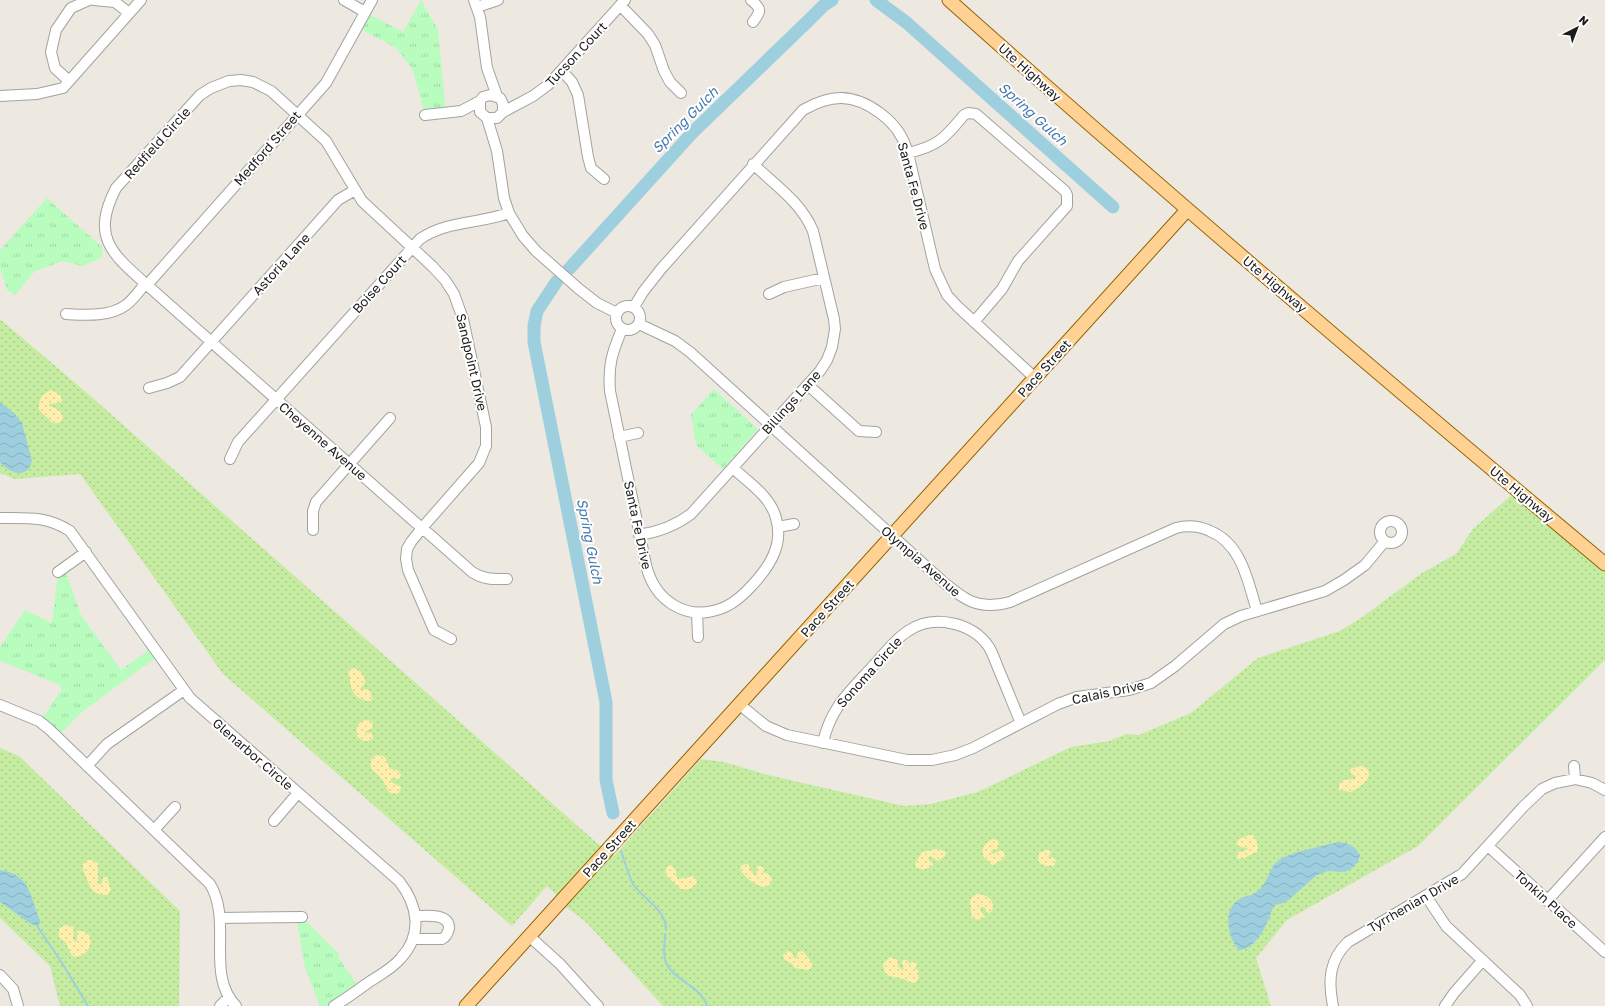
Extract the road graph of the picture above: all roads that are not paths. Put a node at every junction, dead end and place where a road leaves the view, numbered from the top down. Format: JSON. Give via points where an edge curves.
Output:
{"nodes":[{"id":1,"x":89,"y":0,"type":"edge"},
{"id":2,"x":94,"y":0,"type":"edge"},
{"id":3,"x":141,"y":0,"type":"edge"},
{"id":4,"x":344,"y":0,"type":"edge"},
{"id":5,"x":372,"y":0,"type":"edge"},
{"id":6,"x":498,"y":0,"type":"edge"},
{"id":7,"x":752,"y":0,"type":"edge"},
{"id":8,"x":949,"y":0,"type":"edge"},
{"id":9,"x":623,"y":3,"type":"edge"},
{"id":10,"x":476,"y":4,"type":"edge"},
{"id":11,"x":365,"y":12,"type":"junction"},
{"id":12,"x":130,"y":13,"type":"junction"},
{"id":13,"x":753,"y":22,"type":"dead end"},
{"id":14,"x":487,"y":68,"type":"junction"},
{"id":15,"x":562,"y":71,"type":"junction"},
{"id":16,"x":69,"y":81,"type":"junction"},
{"id":17,"x":682,"y":93,"type":"dead end"},
{"id":18,"x":0,"y":96,"type":"edge"},
{"id":19,"x":499,"y":97,"type":"junction"},
{"id":20,"x":482,"y":100,"type":"junction"},
{"id":21,"x":522,"y":101,"type":"junction"},
{"id":22,"x":461,"y":110,"type":"junction"},
{"id":23,"x":501,"y":114,"type":"junction"},
{"id":24,"x":297,"y":115,"type":"junction"},
{"id":25,"x":425,"y":115,"type":"dead end"},
{"id":26,"x":484,"y":117,"type":"junction"},
{"id":27,"x":497,"y":151,"type":"junction"},
{"id":28,"x":908,"y":153,"type":"junction"},
{"id":29,"x":753,"y":164,"type":"junction"},
{"id":30,"x":604,"y":179,"type":"dead end"},
{"id":31,"x":355,"y":190,"type":"junction"},
{"id":32,"x":1187,"y":210,"type":"junction"},
{"id":33,"x":509,"y":213,"type":"junction"},
{"id":34,"x":412,"y":247,"type":"junction"},
{"id":35,"x":824,"y":278,"type":"junction"},
{"id":36,"x":146,"y":284,"type":"junction"},
{"id":37,"x":769,"y":294,"type":"dead end"},
{"id":38,"x":634,"y":307,"type":"junction"},
{"id":39,"x":617,"y":313,"type":"junction"},
{"id":40,"x":66,"y":314,"type":"dead end"},
{"id":41,"x":974,"y":322,"type":"junction"},
{"id":42,"x":639,"y":324,"type":"junction"},
{"id":43,"x":622,"y":329,"type":"junction"},
{"id":44,"x":212,"y":342,"type":"junction"},
{"id":45,"x":1035,"y":378,"type":"junction"},
{"id":46,"x":808,"y":384,"type":"junction"},
{"id":47,"x":149,"y":388,"type":"dead end"},
{"id":48,"x":276,"y":400,"type":"junction"},
{"id":49,"x":390,"y":418,"type":"dead end"},
{"id":50,"x":770,"y":425,"type":"junction"},
{"id":51,"x":876,"y":432,"type":"dead end"},
{"id":52,"x":638,"y":433,"type":"dead end"},
{"id":53,"x":619,"y":437,"type":"junction"},
{"id":54,"x":230,"y":459,"type":"dead end"},
{"id":55,"x":350,"y":464,"type":"junction"},
{"id":56,"x":733,"y":468,"type":"junction"},
{"id":57,"x":0,"y":518,"type":"edge"},
{"id":58,"x":794,"y":524,"type":"dead end"},
{"id":59,"x":778,"y":527,"type":"junction"},
{"id":60,"x":422,"y":528,"type":"junction"},
{"id":61,"x":312,"y":530,"type":"dead end"},
{"id":62,"x":639,"y":535,"type":"junction"},
{"id":63,"x":892,"y":536,"type":"junction"},
{"id":64,"x":1385,"y":541,"type":"dead end"},
{"id":65,"x":86,"y":552,"type":"junction"},
{"id":66,"x":1605,"y":564,"type":"edge"},
{"id":67,"x":58,"y":572,"type":"dead end"},
{"id":68,"x":507,"y":579,"type":"dead end"},
{"id":69,"x":1257,"y":611,"type":"junction"},
{"id":70,"x":697,"y":613,"type":"junction"},
{"id":71,"x":698,"y":637,"type":"dead end"},
{"id":72,"x":451,"y":639,"type":"dead end"},
{"id":73,"x":184,"y":690,"type":"junction"},
{"id":74,"x":740,"y":704,"type":"junction"},
{"id":75,"x":0,"y":705,"type":"edge"},
{"id":76,"x":1021,"y":723,"type":"junction"},
{"id":77,"x":823,"y":743,"type":"junction"},
{"id":78,"x":87,"y":766,"type":"junction"},
{"id":79,"x":1574,"y":766,"type":"dead end"},
{"id":80,"x":1574,"y":779,"type":"junction"},
{"id":81,"x":1605,"y":790,"type":"edge"},
{"id":82,"x":298,"y":793,"type":"junction"},
{"id":83,"x":175,"y":807,"type":"dead end"},
{"id":84,"x":274,"y":821,"type":"dead end"},
{"id":85,"x":154,"y":830,"type":"junction"},
{"id":86,"x":1605,"y":836,"type":"edge"},
{"id":87,"x":1488,"y":846,"type":"junction"},
{"id":88,"x":1426,"y":896,"type":"junction"},
{"id":89,"x":1548,"y":901,"type":"junction"},
{"id":90,"x":415,"y":916,"type":"junction"},
{"id":91,"x":302,"y":917,"type":"dead end"},
{"id":92,"x":220,"y":918,"type":"junction"},
{"id":93,"x":529,"y":936,"type":"junction"},
{"id":94,"x":413,"y":939,"type":"junction"},
{"id":95,"x":1605,"y":952,"type":"edge"},
{"id":96,"x":1483,"y":960,"type":"junction"},
{"id":97,"x":0,"y":974,"type":"edge"},
{"id":98,"x":229,"y":997,"type":"junction"},
{"id":99,"x":592,"y":1004,"type":"edge"},
{"id":100,"x":338,"y":1005,"type":"edge"},
{"id":101,"x":18,"y":1006,"type":"edge"},
{"id":102,"x":220,"y":1006,"type":"edge"},
{"id":103,"x":236,"y":1006,"type":"edge"},
{"id":104,"x":466,"y":1006,"type":"edge"},
{"id":105,"x":1333,"y":1006,"type":"edge"},
{"id":106,"x":1444,"y":1006,"type":"edge"},
{"id":107,"x":1527,"y":1006,"type":"edge"}],
"edges":[{"from":1,"to":16,"type":"street","via":[[71,8],[56,30],[51,52],[55,68]]},
{"from":2,"to":12,"type":"street","via":[[115,2]]},
{"from":3,"to":12,"type":"street"},
{"from":4,"to":11,"type":"street"},
{"from":5,"to":11,"type":"street","name":"Medford Street"},
{"from":6,"to":10,"type":"street"},
{"from":7,"to":13,"type":"street","via":[[760,13]]},
{"from":8,"to":32,"type":"main road","name":"Ute Highway"},
{"from":9,"to":15,"type":"street","name":"Tucson Court"},
{"from":9,"to":17,"type":"street","via":[[655,45],[670,82]]},
{"from":10,"to":14,"type":"street"},
{"from":11,"to":24,"type":"street","name":"Medford Street","via":[[326,83]]},
{"from":12,"to":16,"type":"street"},
{"from":14,"to":19,"type":"street"},
{"from":14,"to":20,"type":"street"},
{"from":15,"to":21,"type":"street","name":"Tucson Court","via":[[540,91]]},
{"from":15,"to":30,"type":"street","via":[[572,82],[578,95],[592,168]]},
{"from":16,"to":18,"type":"street","via":[[62,88],[37,94]]},
{"from":19,"to":20,"type":"street","via":[[490,94]]},
{"from":19,"to":21,"type":"street"},
{"from":19,"to":23,"type":"street","via":[[504,104]]},
{"from":20,"to":22,"type":"street"},
{"from":20,"to":26,"type":"street","via":[[479,109]]},
{"from":21,"to":23,"type":"street","name":"Tucson Court"},
{"from":22,"to":25,"type":"street"},
{"from":22,"to":26,"type":"street"},
{"from":23,"to":26,"type":"street","via":[[494,119]]},
{"from":23,"to":27,"type":"street"},
{"from":24,"to":31,"type":"street","name":"Sandpoint Drive","via":[[326,142]]},
{"from":24,"to":36,"type":"street","name":"Medford Street"},
{"from":24,"to":36,"type":"street","name":"Redfield Circle","via":[[271,91],[253,82],[241,80],[219,84],[200,95],[131,171],[116,188],[108,203],[105,230],[114,254]]},
{"from":26,"to":27,"type":"street"},
{"from":27,"to":33,"type":"street"},
{"from":28,"to":29,"type":"street","name":"Santa Fe Drive","via":[[901,136],[883,115],[868,104],[841,98],[827,99],[802,110]]},
{"from":28,"to":41,"type":"street","name":"Santa Fe Drive","via":[[935,269],[947,295]]},
{"from":28,"to":41,"type":"street","via":[[936,144],[964,115],[976,114],[1067,195],[1067,206],[1018,261],[1002,289]]},
{"from":29,"to":35,"type":"street","name":"Billings Lane","via":[[797,204],[809,221],[814,231]]},
{"from":29,"to":38,"type":"street","name":"Santa Fe Drive","via":[[661,268]]},
{"from":31,"to":34,"type":"street","name":"Sandpoint Drive","via":[[370,210]]},
{"from":31,"to":44,"type":"street","name":"Astoria Lane","via":[[338,200]]},
{"from":32,"to":45,"type":"main road","name":"Pace Street"},
{"from":32,"to":66,"type":"main road","name":"Ute Highway"},
{"from":33,"to":34,"type":"street","name":"Boise Court","via":[[493,219],[444,226],[432,231]]},
{"from":33,"to":39,"type":"street","via":[[536,251],[579,289]]},
{"from":34,"to":48,"type":"street","name":"Boise Court"},
{"from":34,"to":60,"type":"street","name":"Sandpoint Drive","via":[[445,280],[460,308],[487,433],[485,450],[479,462]]},
{"from":35,"to":37,"type":"street","via":[[784,287]]},
{"from":35,"to":46,"type":"street","name":"Billings Lane","via":[[834,319],[834,340],[827,360]]},
{"from":36,"to":40,"type":"street","name":"Medford Street","via":[[120,309],[93,315]]},
{"from":36,"to":44,"type":"street","name":"Cheyenne Avenue"},
{"from":38,"to":39,"type":"street","via":[[621,307]]},
{"from":38,"to":42,"type":"street","via":[[640,316]]},
{"from":39,"to":43,"type":"street","via":[[616,321]]},
{"from":41,"to":45,"type":"street","name":"Santa Fe Drive"},
{"from":42,"to":43,"type":"street","via":[[634,329]]},
{"from":42,"to":50,"type":"street","name":"Olympia Avenue","via":[[683,347]]},
{"from":43,"to":53,"type":"street","name":"Santa Fe Drive","via":[[611,358],[609,375]]},
{"from":44,"to":47,"type":"street","name":"Astoria Lane","via":[[180,377]]},
{"from":44,"to":48,"type":"street","name":"Cheyenne Avenue"},
{"from":45,"to":63,"type":"main road","name":"Pace Street"},
{"from":46,"to":50,"type":"street","name":"Billings Lane"},
{"from":46,"to":51,"type":"street","via":[[859,431]]},
{"from":48,"to":54,"type":"street","name":"Boise Court","via":[[238,442]]},
{"from":48,"to":55,"type":"street","name":"Cheyenne Avenue"},
{"from":49,"to":55,"type":"street"},
{"from":50,"to":56,"type":"street","name":"Billings Lane"},
{"from":50,"to":63,"type":"street","name":"Olympia Avenue"},
{"from":52,"to":53,"type":"street"},
{"from":53,"to":62,"type":"street","name":"Santa Fe Drive"},
{"from":55,"to":60,"type":"street","name":"Cheyenne Avenue"},
{"from":55,"to":61,"type":"street","via":[[316,502]]},
{"from":56,"to":59,"type":"street","name":"Santa Fe Drive","via":[[768,501]]},
{"from":56,"to":62,"type":"street","name":"Billings Lane","via":[[691,514],[680,522],[668,529]]},
{"from":57,"to":65,"type":"street","name":"Glenarbor Circle","via":[[50,521],[70,531]]},
{"from":58,"to":59,"type":"street"},
{"from":59,"to":70,"type":"street","name":"Santa Fe Drive","via":[[777,544],[772,558],[748,589],[724,607]]},
{"from":60,"to":68,"type":"street","name":"Cheyenne Avenue","via":[[478,576],[488,580]]},
{"from":60,"to":72,"type":"street","name":"Sandpoint Drive","via":[[407,549],[408,570],[434,630]]},
{"from":62,"to":70,"type":"street","name":"Santa Fe Drive","via":[[648,574],[657,592],[677,607]]},
{"from":63,"to":69,"type":"street","name":"Olympia Avenue","via":[[964,598],[986,606],[1010,602],[1176,528],[1199,527],[1219,536],[1233,548]]},
{"from":63,"to":74,"type":"main road","name":"Pace Street"},
{"from":64,"to":69,"type":"street","name":"Calais Drive","via":[[1365,565],[1325,591]]},
{"from":65,"to":67,"type":"street"},
{"from":65,"to":73,"type":"street","name":"Glenarbor Circle"},
{"from":69,"to":76,"type":"street","name":"Calais Drive","via":[[1224,624],[1175,666],[1140,688],[1077,698],[1058,704]]},
{"from":70,"to":71,"type":"street"},
{"from":73,"to":78,"type":"street","via":[[107,744]]},
{"from":73,"to":82,"type":"street","name":"Glenarbor Circle","via":[[198,706]]},
{"from":74,"to":77,"type":"street","name":"Calais Drive","via":[[766,726],[787,735]]},
{"from":74,"to":93,"type":"main road","name":"Pace Street"},
{"from":75,"to":78,"type":"street","via":[[39,721]]},
{"from":76,"to":77,"type":"street","name":"Calais Drive","via":[[972,748],[932,760],[907,760]]},
{"from":76,"to":77,"type":"street","name":"Sonoma Circle","via":[[993,655],[982,639],[972,631],[952,623],[926,623],[911,629],[895,642],[840,702],[829,722]]},
{"from":78,"to":85,"type":"street"},
{"from":79,"to":80,"type":"street"},
{"from":80,"to":81,"type":"street","name":"Tyrrhenian Drive","via":[[1592,783]]},
{"from":80,"to":87,"type":"street","name":"Tyrrhenian Drive","via":[[1555,783],[1538,792]]},
{"from":82,"to":84,"type":"street"},
{"from":82,"to":90,"type":"street","name":"Glenarbor Circle","via":[[399,880],[411,898]]},
{"from":83,"to":85,"type":"street"},
{"from":85,"to":92,"type":"street","via":[[210,884],[218,900]]},
{"from":86,"to":89,"type":"street"},
{"from":87,"to":88,"type":"street","name":"Tyrrhenian Drive","via":[[1462,874]]},
{"from":87,"to":89,"type":"street","name":"Tonkin Place"},
{"from":88,"to":96,"type":"street","via":[[1446,926]]},
{"from":88,"to":105,"type":"street","name":"Tyrrhenian Drive","via":[[1362,932],[1342,948],[1330,976]]},
{"from":89,"to":95,"type":"street","name":"Tonkin Place"},
{"from":90,"to":94,"type":"street","name":"Glenarbor Circle"},
{"from":90,"to":94,"type":"street","via":[[442,918],[447,922],[448,933],[442,939]]},
{"from":91,"to":92,"type":"street"},
{"from":92,"to":98,"type":"street","via":[[220,968]]},
{"from":93,"to":99,"type":"street","via":[[560,964]]},
{"from":93,"to":104,"type":"main road","name":"Pace Street"},
{"from":94,"to":100,"type":"street","name":"Glenarbor Circle","via":[[405,954],[393,966]]},
{"from":96,"to":106,"type":"street"},
{"from":96,"to":107,"type":"street","via":[[1520,995]]},
{"from":97,"to":101,"type":"street","via":[[13,989]]},
{"from":98,"to":102,"type":"street"},
{"from":98,"to":103,"type":"street"}]}
